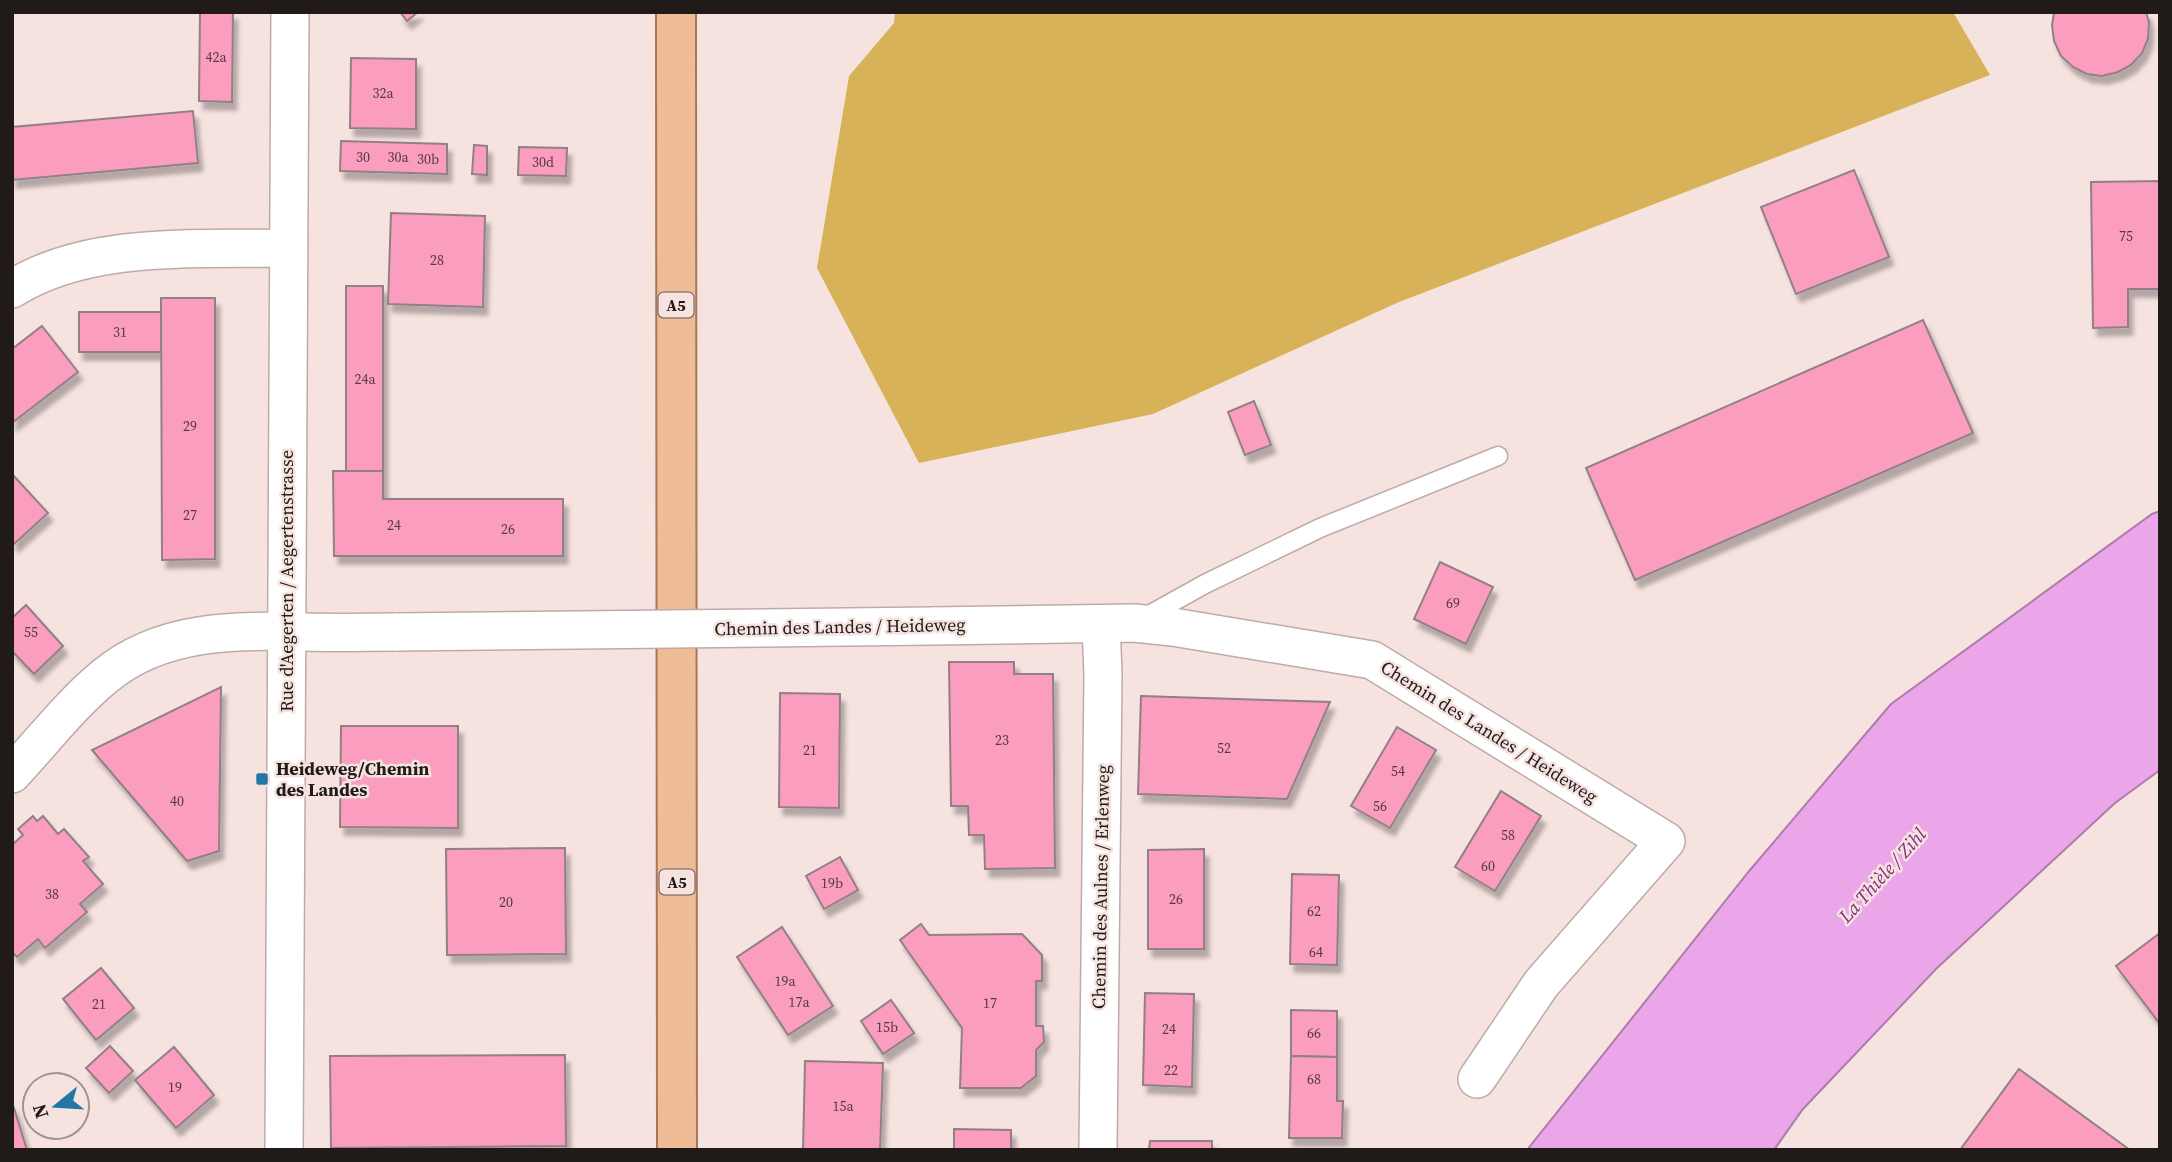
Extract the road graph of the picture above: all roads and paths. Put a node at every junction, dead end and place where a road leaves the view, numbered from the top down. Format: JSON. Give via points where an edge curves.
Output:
{"nodes":[{"id":1,"x":290,"y":12,"type":"edge"},
{"id":2,"x":676,"y":12,"type":"edge"},
{"id":3,"x":288,"y":248,"type":"junction"},
{"id":4,"x":12,"y":289,"type":"edge"},
{"id":5,"x":1498,"y":456,"type":"dead end"},
{"id":6,"x":1117,"y":624,"type":"junction"},
{"id":7,"x":287,"y":631,"type":"junction"},
{"id":8,"x":12,"y":774,"type":"edge"},
{"id":9,"x":1477,"y":1079,"type":"dead end"},
{"id":10,"x":284,"y":1150,"type":"edge"},
{"id":11,"x":677,"y":1150,"type":"edge"},
{"id":12,"x":1098,"y":1150,"type":"edge"}],
"edges":[{"from":1,"to":3,"type":"street","name":"Rue d'Aegerten / Aegertenstrasse"},
{"from":2,"to":11,"type":"highway","number":"A5"},
{"from":3,"to":4,"type":"street","via":[[103,256],[59,268]]},
{"from":3,"to":7,"type":"street","name":"Rue d'Aegerten / Aegertenstrasse"},
{"from":5,"to":6,"type":"lane","via":[[1320,528]]},
{"from":6,"to":7,"type":"street","name":"Chemin des Landes / Heideweg","bridge":true},
{"from":6,"to":9,"type":"street","name":"Chemin des Landes / Heideweg","via":[[1173,627],[1372,660],[1666,841],[1541,984]]},
{"from":6,"to":12,"type":"street","name":"Chemin des Aulnes / Erlenweg","via":[[1103,674]]},
{"from":7,"to":8,"type":"street","name":"Chemin des Landes / Heideweg","via":[[194,636],[161,644],[131,659],[85,694]]},
{"from":7,"to":10,"type":"street","name":"Rue d'Aegerten / Aegertenstrasse"}]}
